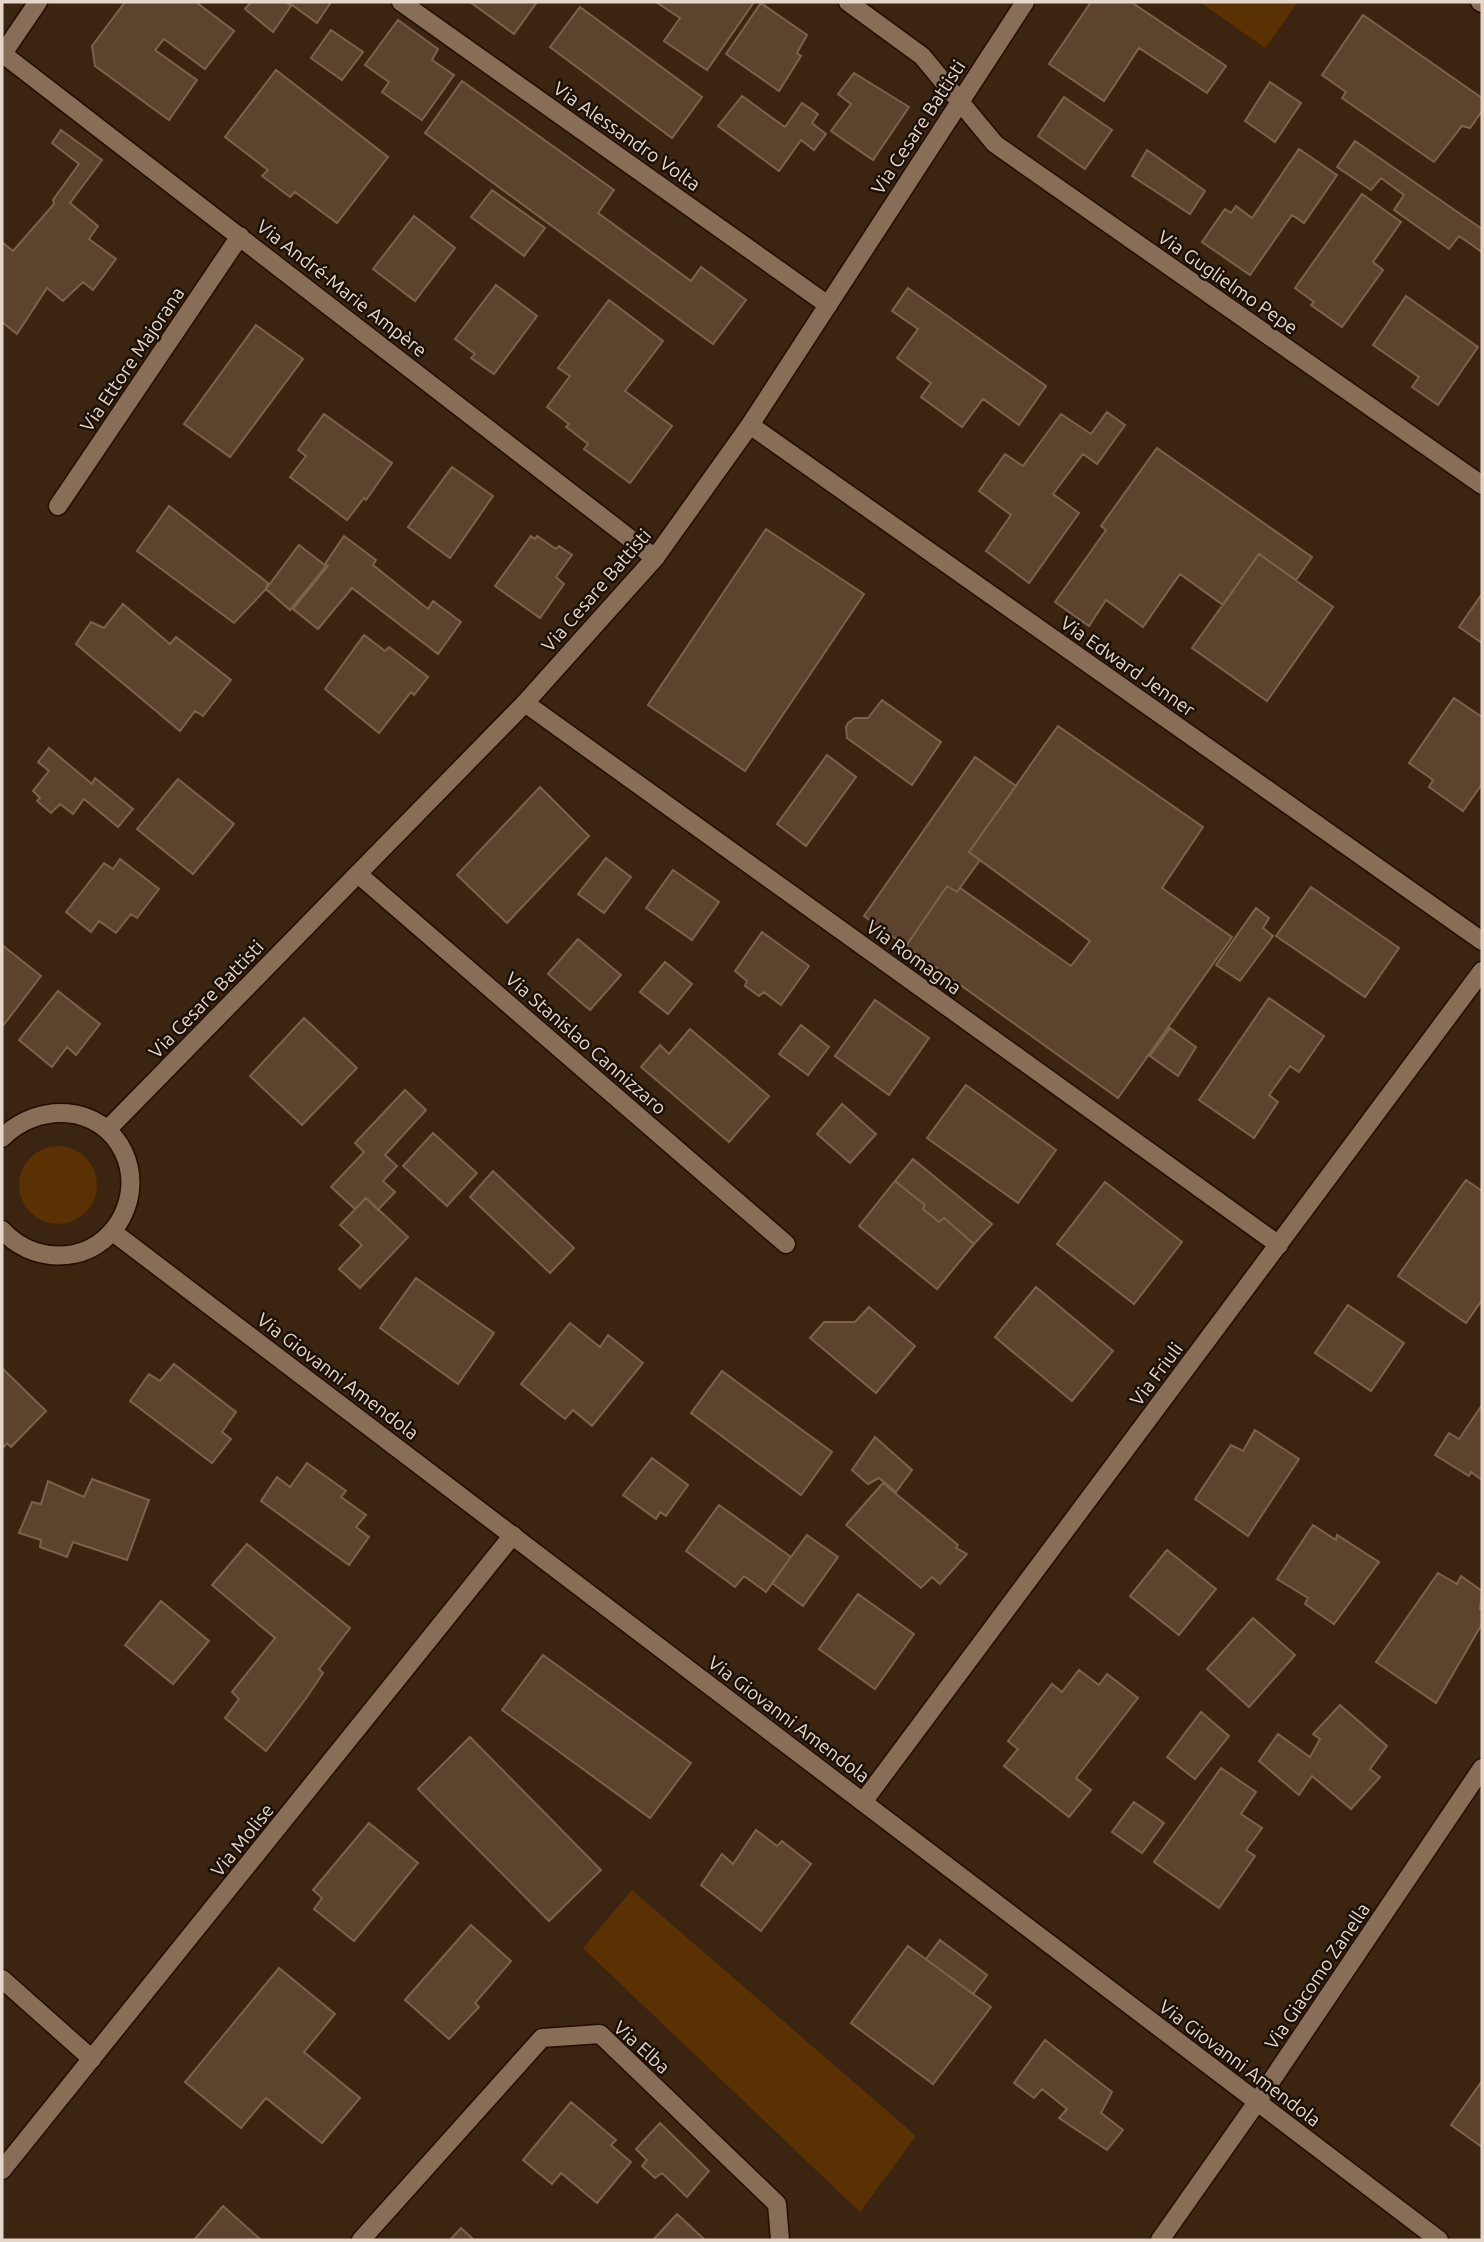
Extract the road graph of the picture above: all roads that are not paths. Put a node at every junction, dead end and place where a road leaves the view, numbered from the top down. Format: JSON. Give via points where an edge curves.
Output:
{"nodes":[{"id":1,"x":38,"y":2,"type":"edge"},
{"id":2,"x":401,"y":2,"type":"edge"},
{"id":3,"x":848,"y":2,"type":"edge"},
{"id":4,"x":1025,"y":2,"type":"edge"},
{"id":5,"x":2,"y":55,"type":"edge"},
{"id":6,"x":959,"y":101,"type":"junction"},
{"id":7,"x":240,"y":236,"type":"junction"},
{"id":8,"x":828,"y":305,"type":"junction"},
{"id":9,"x":750,"y":425,"type":"junction"},
{"id":10,"x":1482,"y":485,"type":"edge"},
{"id":11,"x":58,"y":506,"type":"dead end"},
{"id":12,"x":654,"y":558,"type":"junction"},
{"id":13,"x":525,"y":703,"type":"junction"},
{"id":14,"x":358,"y":874,"type":"junction"},
{"id":15,"x":1482,"y":941,"type":"edge"},
{"id":16,"x":1482,"y":971,"type":"edge"},
{"id":17,"x":107,"y":1130,"type":"junction"},
{"id":18,"x":2,"y":1137,"type":"edge"},
{"id":19,"x":2,"y":1232,"type":"edge"},
{"id":20,"x":113,"y":1232,"type":"junction"},
{"id":21,"x":786,"y":1244,"type":"dead end"},
{"id":22,"x":1279,"y":1245,"type":"junction"},
{"id":23,"x":513,"y":1535,"type":"junction"},
{"id":24,"x":1482,"y":1768,"type":"edge"},
{"id":25,"x":863,"y":1802,"type":"junction"},
{"id":26,"x":2,"y":1979,"type":"edge"},
{"id":27,"x":93,"y":2059,"type":"junction"},
{"id":28,"x":1257,"y":2102,"type":"junction"},
{"id":29,"x":2,"y":2170,"type":"edge"},
{"id":30,"x":361,"y":2240,"type":"edge"},
{"id":31,"x":780,"y":2240,"type":"edge"},
{"id":32,"x":1160,"y":2240,"type":"edge"},
{"id":33,"x":1439,"y":2240,"type":"edge"}],
"edges":[{"from":1,"to":5,"type":"street"},
{"from":2,"to":8,"type":"street","name":"Via Alessandro Volta"},
{"from":3,"to":6,"type":"street","name":"Via Guglielmo Pepe","via":[[922,55]]},
{"from":4,"to":6,"type":"street","name":"Via Cesare Battisti"},
{"from":5,"to":7,"type":"street","name":"Via André-Marie Ampère"},
{"from":6,"to":8,"type":"street","name":"Via Cesare Battisti"},
{"from":6,"to":10,"type":"street","name":"Via Guglielmo Pepe","via":[[995,144]]},
{"from":7,"to":11,"type":"street","name":"Via Ettore Majorana"},
{"from":7,"to":12,"type":"street","name":"Via André-Marie Ampère"},
{"from":8,"to":9,"type":"street","name":"Via Cesare Battisti"},
{"from":9,"to":12,"type":"street","name":"Via Cesare Battisti"},
{"from":9,"to":15,"type":"street","name":"Via Edward Jenner"},
{"from":12,"to":13,"type":"street","name":"Via Cesare Battisti"},
{"from":13,"to":14,"type":"street","name":"Via Cesare Battisti"},
{"from":13,"to":22,"type":"street","name":"Via Romagna"},
{"from":14,"to":17,"type":"street","name":"Via Cesare Battisti"},
{"from":14,"to":21,"type":"street","name":"Via Stanislao Cannizzaro"},
{"from":16,"to":22,"type":"street","name":"Via Friuli"},
{"from":17,"to":18,"type":"street","via":[[82,1116],[53,1112],[26,1119]]},
{"from":17,"to":20,"type":"street","via":[[124,1152],[131,1180],[127,1208]]},
{"from":19,"to":20,"type":"street","via":[[27,1251],[58,1257],[88,1251]]},
{"from":20,"to":23,"type":"street","name":"Via Giovanni Amendola"},
{"from":22,"to":25,"type":"street","name":"Via Friuli"},
{"from":23,"to":25,"type":"street","name":"Via Giovanni Amendola"},
{"from":23,"to":27,"type":"street","name":"Via Molise"},
{"from":24,"to":28,"type":"street","name":"Via Giacomo Zanella"},
{"from":25,"to":28,"type":"street","name":"Via Giovanni Amendola"},
{"from":26,"to":27,"type":"street"},
{"from":27,"to":29,"type":"street","name":"Via Molise"},
{"from":28,"to":32,"type":"street","name":"Via Giacomo Zanella"},
{"from":28,"to":33,"type":"street","name":"Via Giovanni Amendola"},
{"from":30,"to":31,"type":"street","name":"Via Elba","via":[[542,2038],[600,2034],[777,2204]]}]}
